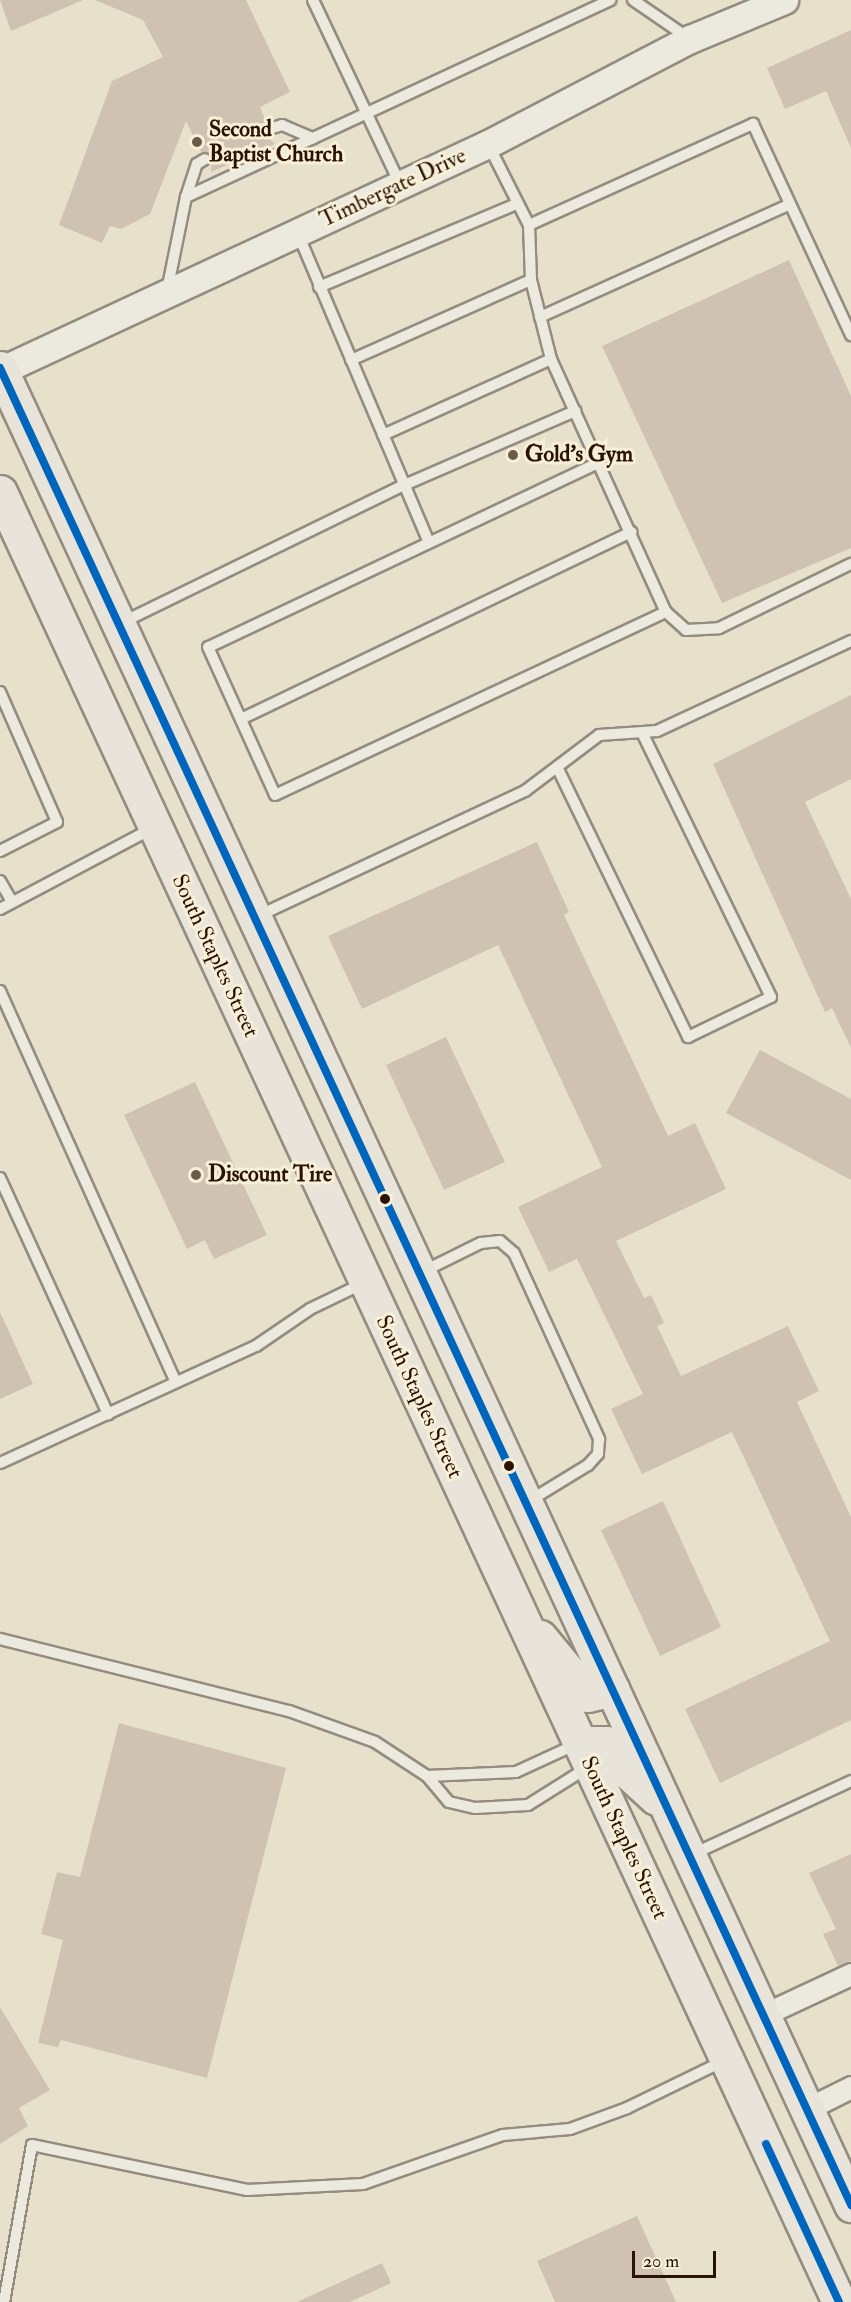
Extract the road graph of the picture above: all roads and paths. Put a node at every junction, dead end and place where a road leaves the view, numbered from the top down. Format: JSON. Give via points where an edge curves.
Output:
{"nodes":[{"id":1,"x":313,"y":0,"type":"edge"},
{"id":2,"x":609,"y":0,"type":"edge"},
{"id":3,"x":633,"y":0,"type":"edge"},
{"id":4,"x":784,"y":0,"type":"edge"},
{"id":5,"x":690,"y":39,"type":"junction"},
{"id":6,"x":365,"y":113,"type":"junction"},
{"id":7,"x":269,"y":129,"type":"dead end"},
{"id":8,"x":313,"y":138,"type":"junction"},
{"id":9,"x":488,"y":144,"type":"junction"},
{"id":10,"x":205,"y":159,"type":"dead end"},
{"id":11,"x":400,"y":184,"type":"junction"},
{"id":12,"x":186,"y":197,"type":"junction"},
{"id":13,"x":516,"y":204,"type":"junction"},
{"id":14,"x":790,"y":204,"type":"junction"},
{"id":15,"x":529,"y":225,"type":"junction"},
{"id":16,"x":297,"y":233,"type":"junction"},
{"id":17,"x":531,"y":280,"type":"junction"},
{"id":18,"x":319,"y":287,"type":"junction"},
{"id":19,"x":166,"y":294,"type":"junction"},
{"id":20,"x":540,"y":317,"type":"junction"},
{"id":21,"x":851,"y":335,"type":"edge"},
{"id":22,"x":551,"y":358,"type":"junction"},
{"id":23,"x":351,"y":360,"type":"junction"},
{"id":24,"x":0,"y":370,"type":"edge"},
{"id":25,"x":574,"y":411,"type":"junction"},
{"id":26,"x":383,"y":435,"type":"junction"},
{"id":27,"x":600,"y":462,"type":"junction"},
{"id":28,"x":402,"y":486,"type":"junction"},
{"id":29,"x":0,"y":492,"type":"edge"},
{"id":30,"x":632,"y":532,"type":"junction"},
{"id":31,"x":429,"y":542,"type":"junction"},
{"id":32,"x":851,"y":564,"type":"edge"},
{"id":33,"x":666,"y":612,"type":"junction"},
{"id":34,"x":119,"y":625,"type":"junction"},
{"id":35,"x":851,"y":641,"type":"edge"},
{"id":36,"x":0,"y":692,"type":"edge"},
{"id":37,"x":241,"y":719,"type":"junction"},
{"id":38,"x":643,"y":734,"type":"junction"},
{"id":39,"x":558,"y":769,"type":"junction"},
{"id":40,"x":155,"y":827,"type":"junction"},
{"id":41,"x":0,"y":851,"type":"edge"},
{"id":42,"x":0,"y":881,"type":"edge"},
{"id":43,"x":12,"y":902,"type":"junction"},
{"id":44,"x":0,"y":909,"type":"edge"},
{"id":45,"x":255,"y":918,"type":"junction"},
{"id":46,"x":0,"y":991,"type":"edge"},
{"id":47,"x":0,"y":1178,"type":"edge"},
{"id":48,"x":419,"y":1274,"type":"junction"},
{"id":49,"x":366,"y":1282,"type":"junction"},
{"id":50,"x":176,"y":1382,"type":"junction"},
{"id":51,"x":108,"y":1414,"type":"junction"},
{"id":52,"x":0,"y":1462,"type":"edge"},
{"id":53,"x":526,"y":1502,"type":"junction"},
{"id":54,"x":522,"y":1619,"type":"junction"},
{"id":55,"x":0,"y":1639,"type":"edge"},
{"id":56,"x":612,"y":1689,"type":"junction"},
{"id":57,"x":585,"y":1754,"type":"junction"},
{"id":58,"x":427,"y":1776,"type":"junction"},
{"id":59,"x":851,"y":1781,"type":"edge"},
{"id":60,"x":667,"y":1807,"type":"junction"},
{"id":61,"x":689,"y":1856,"type":"junction"},
{"id":62,"x":851,"y":1974,"type":"edge"},
{"id":63,"x":763,"y":2015,"type":"junction"},
{"id":64,"x":727,"y":2060,"type":"junction"},
{"id":65,"x":851,"y":2087,"type":"edge"},
{"id":66,"x":807,"y":2109,"type":"junction"},
{"id":67,"x":851,"y":2205,"type":"edge"},
{"id":68,"x":4,"y":2302,"type":"edge"},
{"id":69,"x":839,"y":2302,"type":"edge"}],
"edges":[{"from":1,"to":6,"type":"lane"},
{"from":2,"to":6,"type":"lane"},
{"from":3,"to":5,"type":"lane"},
{"from":4,"to":5,"type":"street","name":"Timbergate Drive"},
{"from":5,"to":9,"type":"street","name":"Timbergate Drive"},
{"from":6,"to":8,"type":"lane"},
{"from":6,"to":11,"type":"lane"},
{"from":7,"to":8,"type":"lane","via":[[282,125]]},
{"from":8,"to":12,"type":"lane"},
{"from":9,"to":11,"type":"street","name":"Timbergate Drive"},
{"from":9,"to":13,"type":"lane"},
{"from":10,"to":12,"type":"lane","via":[[196,164]]},
{"from":11,"to":16,"type":"street","name":"Timbergate Drive"},
{"from":12,"to":19,"type":"lane"},
{"from":13,"to":15,"type":"lane"},
{"from":13,"to":18,"type":"lane"},
{"from":14,"to":15,"type":"lane","via":[[753,124]]},
{"from":14,"to":20,"type":"lane"},
{"from":14,"to":21,"type":"lane"},
{"from":15,"to":17,"type":"lane"},
{"from":16,"to":18,"type":"lane"},
{"from":16,"to":19,"type":"street","name":"Timbergate Drive"},
{"from":17,"to":20,"type":"lane"},
{"from":17,"to":23,"type":"lane"},
{"from":18,"to":23,"type":"lane"},
{"from":19,"to":24,"type":"street","name":"Timbergate Drive"},
{"from":20,"to":22,"type":"lane"},
{"from":22,"to":25,"type":"lane"},
{"from":22,"to":26,"type":"lane"},
{"from":23,"to":26,"type":"lane"},
{"from":24,"to":34,"type":"main road"},
{"from":25,"to":27,"type":"lane"},
{"from":25,"to":28,"type":"lane"},
{"from":26,"to":28,"type":"lane"},
{"from":27,"to":30,"type":"lane"},
{"from":27,"to":31,"type":"lane"},
{"from":28,"to":31,"type":"lane"},
{"from":28,"to":34,"type":"lane"},
{"from":29,"to":40,"type":"main road","name":"South Staples Street"},
{"from":30,"to":33,"type":"lane"},
{"from":30,"to":37,"type":"lane"},
{"from":31,"to":37,"type":"lane","via":[[208,647]]},
{"from":32,"to":33,"type":"lane","via":[[720,628],[686,630]]},
{"from":33,"to":37,"type":"lane","via":[[275,795]]},
{"from":34,"to":45,"type":"main road"},
{"from":35,"to":38,"type":"lane"},
{"from":36,"to":41,"type":"lane","via":[[57,822]]},
{"from":38,"to":39,"type":"lane","via":[[599,735]]},
{"from":38,"to":39,"type":"lane","via":[[771,997],[688,1037]]},
{"from":39,"to":45,"type":"lane","via":[[525,791]]},
{"from":40,"to":43,"type":"lane"},
{"from":40,"to":49,"type":"main road","name":"South Staples Street"},
{"from":42,"to":43,"type":"lane"},
{"from":43,"to":44,"type":"lane"},
{"from":45,"to":48,"type":"main road"},
{"from":46,"to":50,"type":"lane"},
{"from":47,"to":51,"type":"lane"},
{"from":48,"to":53,"type":"main road"},
{"from":48,"to":53,"type":"lane","via":[[481,1243],[500,1241],[519,1263],[599,1438],[598,1454],[588,1465]]},
{"from":49,"to":50,"type":"lane","via":[[310,1309],[256,1346]]},
{"from":49,"to":54,"type":"main road","name":"South Staples Street"},
{"from":50,"to":51,"type":"lane"},
{"from":51,"to":52,"type":"lane"},
{"from":53,"to":56,"type":"main road"},
{"from":54,"to":56,"type":"main road","via":[[588,1695]]},
{"from":54,"to":57,"type":"main road","name":"South Staples Street"},
{"from":55,"to":58,"type":"lane","via":[[289,1711],[375,1742]]},
{"from":56,"to":60,"type":"main road"},
{"from":57,"to":58,"type":"lane","via":[[516,1772]]},
{"from":57,"to":58,"type":"lane","via":[[528,1805],[505,1810],[449,1802]]},
{"from":57,"to":60,"type":"main road","via":[[606,1743],[621,1766]]},
{"from":57,"to":64,"type":"main road","name":"South Staples Street"},
{"from":59,"to":61,"type":"lane"},
{"from":60,"to":61,"type":"main road"},
{"from":61,"to":63,"type":"main road"},
{"from":62,"to":63,"type":"street"},
{"from":63,"to":66,"type":"main road"},
{"from":64,"to":68,"type":"lane","via":[[627,2108],[570,2129],[503,2134],[363,2184],[296,2191],[247,2190],[32,2145]]},
{"from":64,"to":69,"type":"main road","name":"South Staples Street"},
{"from":65,"to":66,"type":"street"},
{"from":66,"to":67,"type":"main road"}]}
